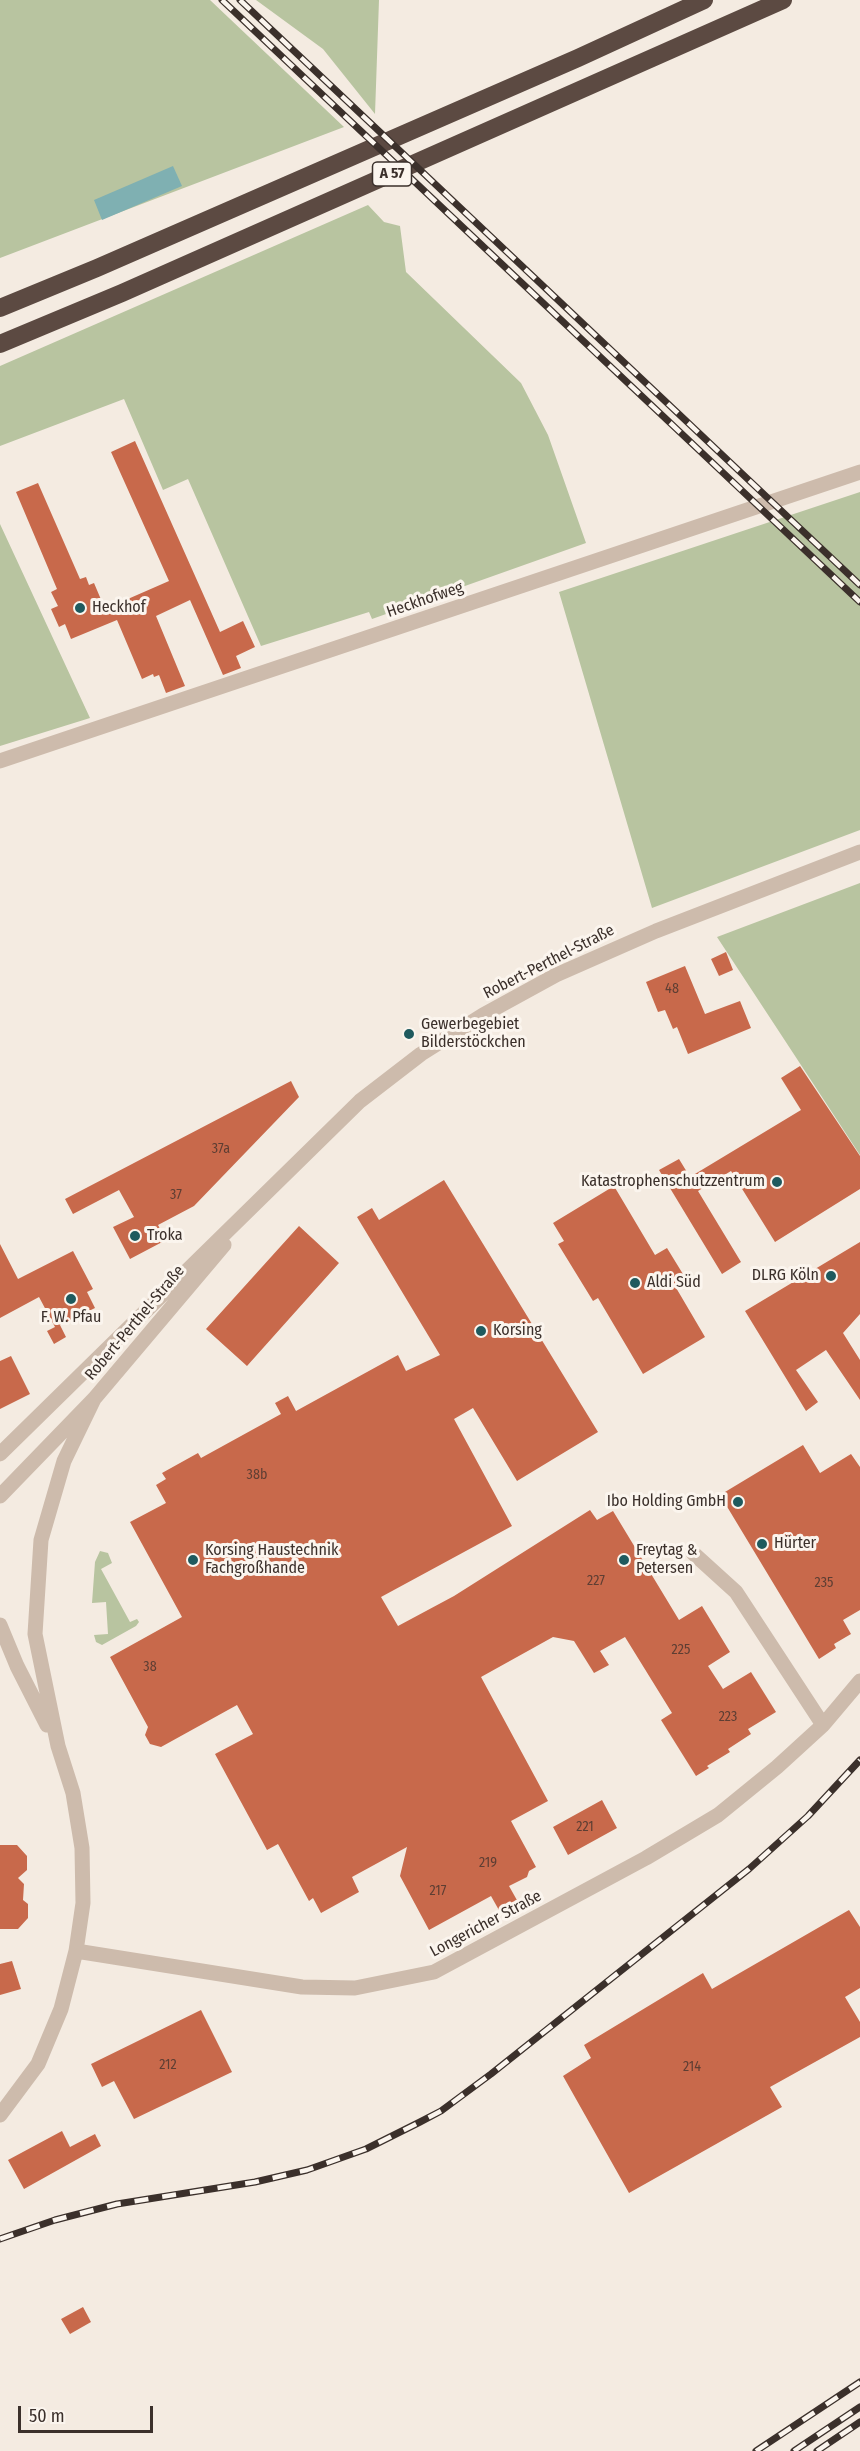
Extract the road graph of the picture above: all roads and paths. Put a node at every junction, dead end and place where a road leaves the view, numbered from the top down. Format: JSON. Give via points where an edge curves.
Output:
{"nodes":[{"id":1,"x":704,"y":0,"type":"edge"},
{"id":2,"x":783,"y":0,"type":"edge"},
{"id":3,"x":0,"y":308,"type":"edge"},
{"id":4,"x":0,"y":344,"type":"edge"},
{"id":5,"x":860,"y":472,"type":"edge"},
{"id":6,"x":0,"y":761,"type":"edge"},
{"id":7,"x":860,"y":852,"type":"edge"},
{"id":8,"x":291,"y":1167,"type":"junction"},
{"id":9,"x":94,"y":1399,"type":"junction"},
{"id":10,"x":0,"y":1454,"type":"edge"},
{"id":11,"x":0,"y":1496,"type":"edge"},
{"id":12,"x":693,"y":1553,"type":"dead end"},
{"id":13,"x":0,"y":1625,"type":"edge"},
{"id":14,"x":0,"y":1648,"type":"edge"},
{"id":15,"x":16,"y":1666,"type":"junction"},
{"id":16,"x":860,"y":1681,"type":"edge"},
{"id":17,"x":823,"y":1725,"type":"junction"},
{"id":18,"x":58,"y":1746,"type":"junction"},
{"id":19,"x":76,"y":1951,"type":"junction"},
{"id":20,"x":0,"y":2115,"type":"edge"}],
"edges":[{"from":1,"to":3,"type":"highway","number":"A 57","via":[[545,73]]},
{"from":2,"to":4,"type":"highway","number":"A 57"},
{"from":5,"to":6,"type":"street","name":"Heckhofweg"},
{"from":7,"to":8,"type":"street","name":"Robert-Perthel-Straße","via":[[629,942],[556,975],[483,1015],[421,1054],[360,1101]]},
{"from":8,"to":9,"type":"street","name":"Robert-Perthel-Straße"},
{"from":8,"to":10,"type":"street","name":"Robert-Perthel-Straße"},
{"from":9,"to":11,"type":"street","name":"Robert-Perthel-Straße"},
{"from":9,"to":18,"type":"street","via":[[64,1461],[41,1539],[35,1634]]},
{"from":12,"to":17,"type":"street","via":[[736,1593]]},
{"from":13,"to":15,"type":"street"},
{"from":14,"to":15,"type":"street"},
{"from":15,"to":18,"type":"street"},
{"from":16,"to":17,"type":"street","name":"Longericher Straße"},
{"from":17,"to":19,"type":"street","name":"Longericher Straße","via":[[718,1815],[434,1972],[355,1988],[302,1987]]},
{"from":18,"to":19,"type":"street","via":[[73,1793],[82,1848],[83,1903]]},
{"from":19,"to":20,"type":"street","via":[[61,2009],[38,2064]]}]}
